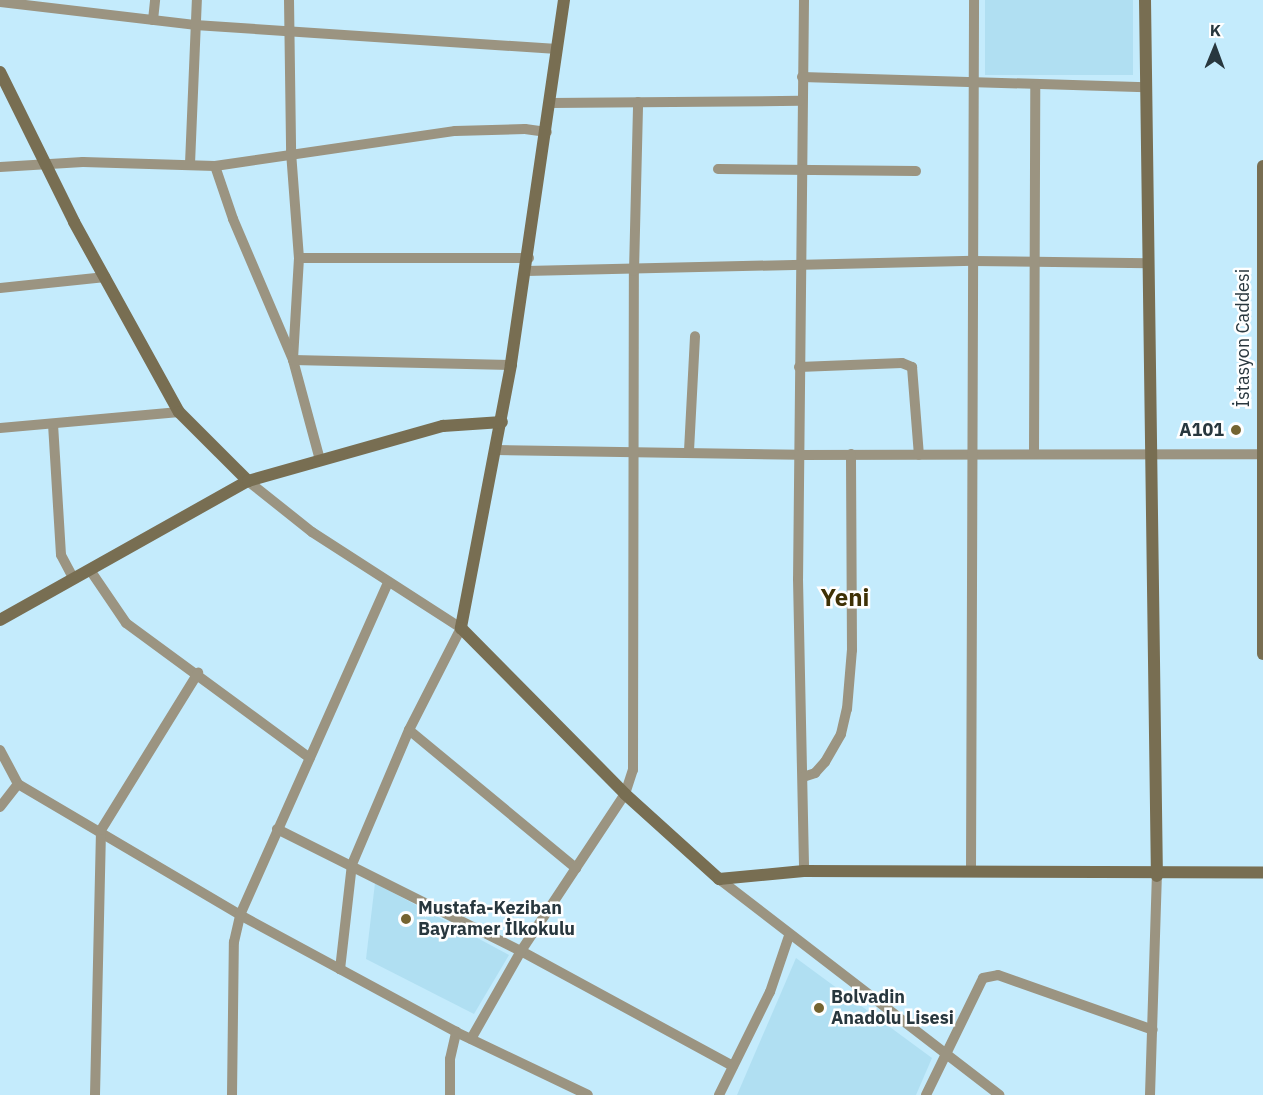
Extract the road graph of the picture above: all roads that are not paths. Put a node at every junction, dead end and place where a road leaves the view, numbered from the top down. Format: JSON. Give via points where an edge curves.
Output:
{"nodes":[{"id":1,"x":155,"y":0,"type":"edge"},
{"id":2,"x":197,"y":0,"type":"edge"},
{"id":3,"x":288,"y":0,"type":"edge"},
{"id":4,"x":564,"y":0,"type":"edge"},
{"id":5,"x":804,"y":0,"type":"edge"},
{"id":6,"x":974,"y":0,"type":"edge"},
{"id":7,"x":1145,"y":0,"type":"edge"},
{"id":8,"x":0,"y":2,"type":"edge"},
{"id":9,"x":153,"y":20,"type":"junction"},
{"id":10,"x":195,"y":25,"type":"junction"},
{"id":11,"x":288,"y":31,"type":"junction"},
{"id":12,"x":557,"y":49,"type":"junction"},
{"id":13,"x":0,"y":72,"type":"edge"},
{"id":14,"x":802,"y":77,"type":"junction"},
{"id":15,"x":973,"y":82,"type":"junction"},
{"id":16,"x":1035,"y":86,"type":"junction"},
{"id":17,"x":1146,"y":87,"type":"junction"},
{"id":18,"x":800,"y":100,"type":"junction"},
{"id":19,"x":638,"y":102,"type":"junction"},
{"id":20,"x":550,"y":103,"type":"junction"},
{"id":21,"x":547,"y":132,"type":"junction"},
{"id":22,"x":291,"y":152,"type":"junction"},
{"id":23,"x":190,"y":164,"type":"junction"},
{"id":24,"x":48,"y":165,"type":"junction"},
{"id":25,"x":0,"y":166,"type":"edge"},
{"id":26,"x":215,"y":166,"type":"junction"},
{"id":27,"x":1263,"y":166,"type":"edge"},
{"id":28,"x":718,"y":169,"type":"dead end"},
{"id":29,"x":800,"y":169,"type":"junction"},
{"id":30,"x":916,"y":171,"type":"dead end"},
{"id":31,"x":298,"y":258,"type":"junction"},
{"id":32,"x":974,"y":261,"type":"junction"},
{"id":33,"x":1033,"y":263,"type":"junction"},
{"id":34,"x":1149,"y":263,"type":"junction"},
{"id":35,"x":527,"y":265,"type":"junction"},
{"id":36,"x":800,"y":266,"type":"junction"},
{"id":37,"x":634,"y":270,"type":"junction"},
{"id":38,"x":105,"y":278,"type":"junction"},
{"id":39,"x":0,"y":288,"type":"edge"},
{"id":40,"x":695,"y":336,"type":"dead end"},
{"id":41,"x":293,"y":360,"type":"junction"},
{"id":42,"x":511,"y":365,"type":"junction"},
{"id":43,"x":799,"y":368,"type":"junction"},
{"id":44,"x":179,"y":412,"type":"junction"},
{"id":45,"x":502,"y":422,"type":"junction"},
{"id":46,"x":53,"y":424,"type":"junction"},
{"id":47,"x":0,"y":428,"type":"edge"},
{"id":48,"x":496,"y":450,"type":"junction"},
{"id":49,"x":689,"y":451,"type":"junction"},
{"id":50,"x":634,"y":452,"type":"junction"},
{"id":51,"x":851,"y":454,"type":"junction"},
{"id":52,"x":1034,"y":454,"type":"junction"},
{"id":53,"x":1262,"y":454,"type":"edge"},
{"id":54,"x":799,"y":455,"type":"junction"},
{"id":55,"x":919,"y":455,"type":"junction"},
{"id":56,"x":972,"y":455,"type":"junction"},
{"id":57,"x":1152,"y":456,"type":"junction"},
{"id":58,"x":320,"y":460,"type":"junction"},
{"id":59,"x":248,"y":481,"type":"junction"},
{"id":60,"x":90,"y":570,"type":"junction"},
{"id":61,"x":74,"y":579,"type":"junction"},
{"id":62,"x":388,"y":582,"type":"junction"},
{"id":63,"x":0,"y":620,"type":"edge"},
{"id":64,"x":461,"y":628,"type":"junction"},
{"id":65,"x":1263,"y":654,"type":"edge"},
{"id":66,"x":198,"y":673,"type":"junction"},
{"id":67,"x":409,"y":730,"type":"junction"},
{"id":68,"x":0,"y":750,"type":"edge"},
{"id":69,"x":310,"y":758,"type":"junction"},
{"id":70,"x":803,"y":777,"type":"junction"},
{"id":71,"x":18,"y":784,"type":"junction"},
{"id":72,"x":625,"y":794,"type":"junction"},
{"id":73,"x":0,"y":807,"type":"edge"},
{"id":74,"x":277,"y":829,"type":"junction"},
{"id":75,"x":101,"y":830,"type":"junction"},
{"id":76,"x":352,"y":864,"type":"junction"},
{"id":77,"x":576,"y":868,"type":"junction"},
{"id":78,"x":804,"y":872,"type":"junction"},
{"id":79,"x":971,"y":872,"type":"junction"},
{"id":80,"x":1263,"y":873,"type":"edge"},
{"id":81,"x":1157,"y":876,"type":"junction"},
{"id":82,"x":719,"y":879,"type":"junction"},
{"id":83,"x":240,"y":915,"type":"junction"},
{"id":84,"x":789,"y":936,"type":"junction"},
{"id":85,"x":521,"y":951,"type":"junction"},
{"id":86,"x":340,"y":969,"type":"junction"},
{"id":87,"x":1152,"y":1030,"type":"junction"},
{"id":88,"x":456,"y":1032,"type":"junction"},
{"id":89,"x":471,"y":1039,"type":"junction"},
{"id":90,"x":946,"y":1053,"type":"junction"},
{"id":91,"x":733,"y":1066,"type":"junction"},
{"id":92,"x":95,"y":1095,"type":"edge"},
{"id":93,"x":232,"y":1095,"type":"edge"},
{"id":94,"x":450,"y":1095,"type":"edge"},
{"id":95,"x":588,"y":1095,"type":"edge"},
{"id":96,"x":719,"y":1095,"type":"edge"},
{"id":97,"x":926,"y":1095,"type":"edge"},
{"id":98,"x":999,"y":1095,"type":"edge"},
{"id":99,"x":1150,"y":1095,"type":"edge"}],
"edges":[{"from":1,"to":9,"type":"street"},
{"from":2,"to":10,"type":"street"},
{"from":3,"to":11,"type":"street"},
{"from":4,"to":12,"type":"street"},
{"from":5,"to":14,"type":"street"},
{"from":6,"to":15,"type":"street"},
{"from":7,"to":17,"type":"street"},
{"from":8,"to":9,"type":"street"},
{"from":9,"to":10,"type":"street"},
{"from":10,"to":11,"type":"street"},
{"from":10,"to":23,"type":"street"},
{"from":11,"to":12,"type":"street"},
{"from":11,"to":22,"type":"street"},
{"from":12,"to":20,"type":"street"},
{"from":13,"to":24,"type":"street"},
{"from":14,"to":15,"type":"street"},
{"from":14,"to":18,"type":"street"},
{"from":15,"to":16,"type":"street"},
{"from":15,"to":32,"type":"street"},
{"from":16,"to":17,"type":"street"},
{"from":16,"to":33,"type":"street"},
{"from":17,"to":34,"type":"street"},
{"from":18,"to":19,"type":"street"},
{"from":18,"to":29,"type":"street"},
{"from":19,"to":20,"type":"street"},
{"from":19,"to":37,"type":"street"},
{"from":20,"to":21,"type":"street"},
{"from":21,"to":22,"type":"street","via":[[455,132]]},
{"from":21,"to":35,"type":"street"},
{"from":22,"to":26,"type":"street"},
{"from":22,"to":31,"type":"street"},
{"from":23,"to":24,"type":"street"},
{"from":23,"to":26,"type":"street"},
{"from":24,"to":25,"type":"street"},
{"from":24,"to":38,"type":"street"},
{"from":26,"to":41,"type":"street","via":[[233,219]]},
{"from":27,"to":53,"type":"street","name":"İstasyon Caddesi"},
{"from":28,"to":29,"type":"street"},
{"from":29,"to":30,"type":"street"},
{"from":29,"to":36,"type":"street"},
{"from":31,"to":35,"type":"street"},
{"from":31,"to":41,"type":"street"},
{"from":32,"to":33,"type":"street"},
{"from":32,"to":36,"type":"street"},
{"from":32,"to":56,"type":"street"},
{"from":33,"to":34,"type":"street"},
{"from":33,"to":52,"type":"street"},
{"from":34,"to":57,"type":"street"},
{"from":35,"to":37,"type":"street"},
{"from":35,"to":42,"type":"street"},
{"from":36,"to":37,"type":"street"},
{"from":36,"to":43,"type":"street"},
{"from":37,"to":50,"type":"street"},
{"from":38,"to":39,"type":"street"},
{"from":38,"to":44,"type":"street"},
{"from":40,"to":49,"type":"street"},
{"from":41,"to":42,"type":"street"},
{"from":41,"to":58,"type":"street"},
{"from":42,"to":45,"type":"street"},
{"from":43,"to":54,"type":"street"},
{"from":43,"to":55,"type":"street","via":[[902,363],[912,368]]},
{"from":44,"to":46,"type":"street"},
{"from":44,"to":59,"type":"street"},
{"from":45,"to":48,"type":"street"},
{"from":45,"to":58,"type":"street","via":[[443,426]]},
{"from":46,"to":47,"type":"street"},
{"from":46,"to":61,"type":"street","via":[[61,555]]},
{"from":48,"to":50,"type":"street"},
{"from":48,"to":64,"type":"street"},
{"from":49,"to":50,"type":"street"},
{"from":49,"to":54,"type":"street"},
{"from":50,"to":72,"type":"street","via":[[633,770]]},
{"from":51,"to":54,"type":"street"},
{"from":51,"to":55,"type":"street"},
{"from":51,"to":70,"type":"street","via":[[852,650],[847,709],[841,734],[825,762]]},
{"from":52,"to":56,"type":"street"},
{"from":52,"to":57,"type":"street"},
{"from":53,"to":57,"type":"street"},
{"from":53,"to":65,"type":"street","name":"İstasyon Caddesi"},
{"from":54,"to":70,"type":"street"},
{"from":55,"to":56,"type":"street"},
{"from":56,"to":79,"type":"street"},
{"from":57,"to":81,"type":"street"},
{"from":58,"to":59,"type":"street"},
{"from":59,"to":60,"type":"street"},
{"from":59,"to":62,"type":"street","via":[[312,532]]},
{"from":60,"to":61,"type":"street"},
{"from":60,"to":66,"type":"street","via":[[126,623]]},
{"from":61,"to":63,"type":"street"},
{"from":62,"to":64,"type":"street"},
{"from":62,"to":69,"type":"street"},
{"from":64,"to":67,"type":"street"},
{"from":64,"to":72,"type":"street"},
{"from":66,"to":69,"type":"street"},
{"from":66,"to":75,"type":"street"},
{"from":67,"to":76,"type":"street"},
{"from":67,"to":77,"type":"street"},
{"from":68,"to":71,"type":"street"},
{"from":69,"to":74,"type":"street"},
{"from":70,"to":78,"type":"street"},
{"from":71,"to":73,"type":"street"},
{"from":71,"to":75,"type":"street"},
{"from":72,"to":77,"type":"street"},
{"from":72,"to":82,"type":"street"},
{"from":74,"to":76,"type":"street"},
{"from":74,"to":83,"type":"street"},
{"from":75,"to":83,"type":"street"},
{"from":75,"to":92,"type":"street"},
{"from":76,"to":85,"type":"street"},
{"from":76,"to":86,"type":"street"},
{"from":77,"to":85,"type":"street"},
{"from":78,"to":79,"type":"street"},
{"from":78,"to":82,"type":"street"},
{"from":79,"to":81,"type":"street"},
{"from":80,"to":81,"type":"street"},
{"from":81,"to":87,"type":"street"},
{"from":82,"to":84,"type":"street"},
{"from":83,"to":86,"type":"street"},
{"from":83,"to":93,"type":"street","via":[[234,942]]},
{"from":84,"to":90,"type":"street"},
{"from":84,"to":91,"type":"street","via":[[770,992]]},
{"from":85,"to":89,"type":"street"},
{"from":85,"to":91,"type":"street"},
{"from":86,"to":88,"type":"street"},
{"from":87,"to":90,"type":"street","via":[[998,975],[983,978]]},
{"from":87,"to":99,"type":"street"},
{"from":88,"to":89,"type":"street"},
{"from":88,"to":94,"type":"street","via":[[450,1059]]},
{"from":89,"to":95,"type":"street"},
{"from":90,"to":97,"type":"street"},
{"from":90,"to":98,"type":"street"},
{"from":91,"to":96,"type":"street"}]}
